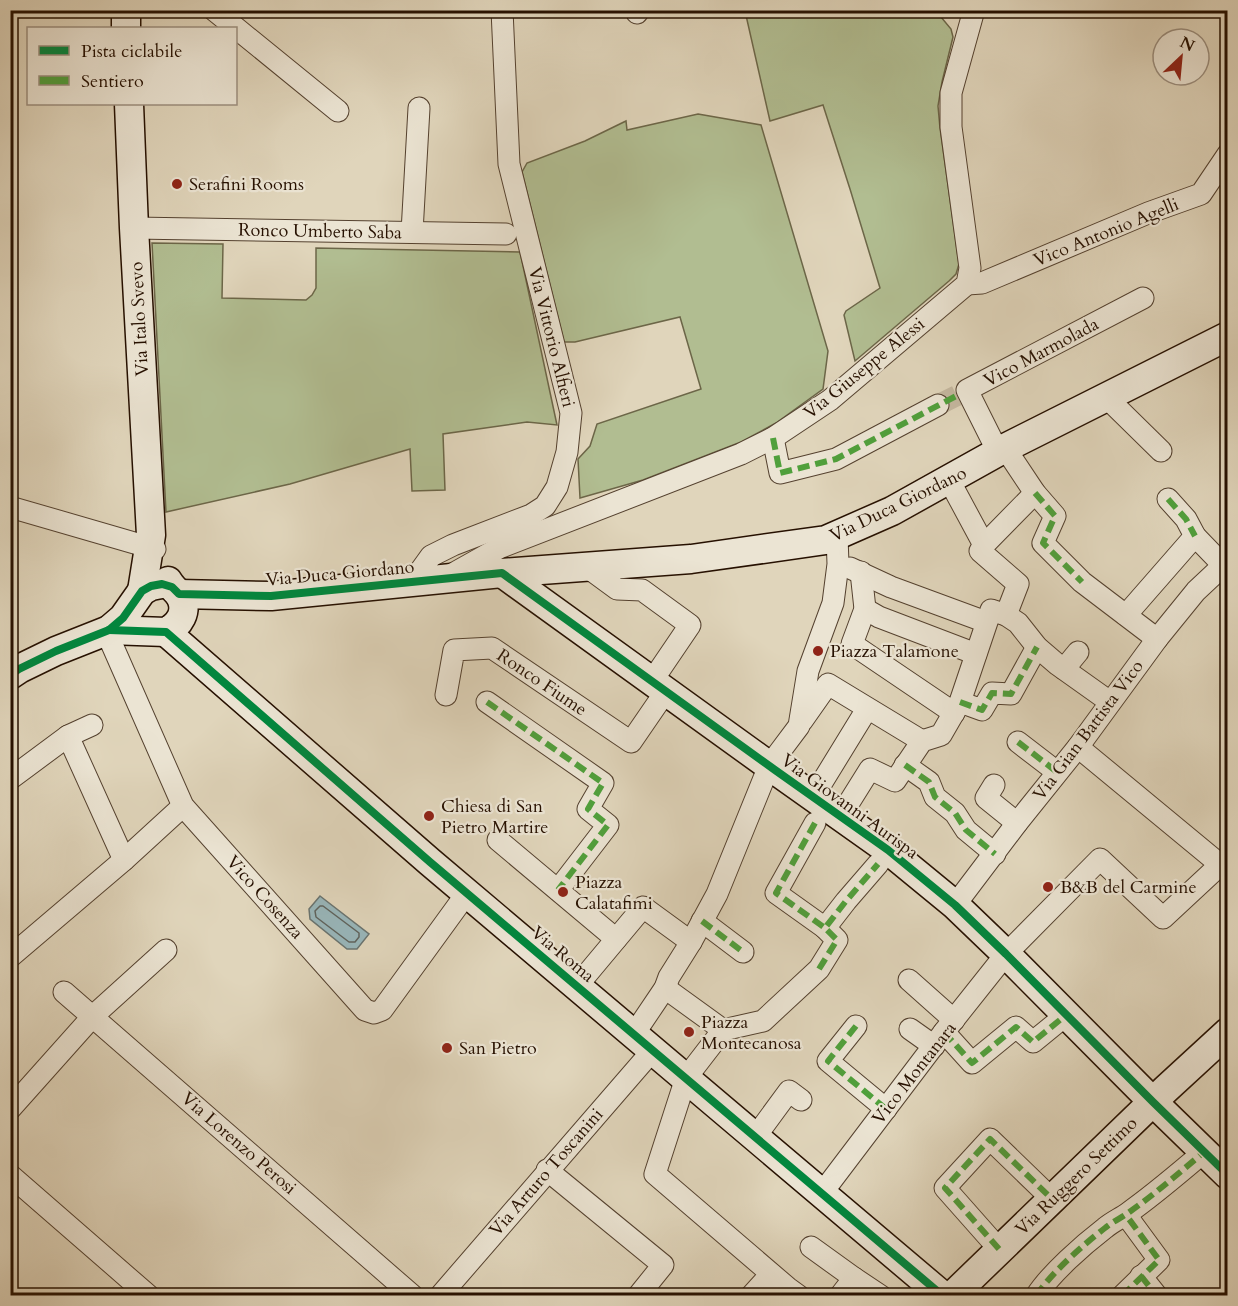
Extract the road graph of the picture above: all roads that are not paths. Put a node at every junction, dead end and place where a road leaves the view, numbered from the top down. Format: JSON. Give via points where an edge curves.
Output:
{"nodes":[{"id":1,"x":126,"y":10,"type":"edge"},
{"id":2,"x":214,"y":10,"type":"edge"},
{"id":3,"x":502,"y":10,"type":"edge"},
{"id":4,"x":968,"y":14,"type":"edge"},
{"id":5,"x":126,"y":27,"type":"edge"},
{"id":6,"x":235,"y":27,"type":"edge"},
{"id":7,"x":237,"y":29,"type":"edge"},
{"id":8,"x":129,"y":105,"type":"edge"},
{"id":9,"x":419,"y":108,"type":"dead end"},
{"id":10,"x":338,"y":111,"type":"dead end"},
{"id":11,"x":1227,"y":154,"type":"edge"},
{"id":12,"x":134,"y":228,"type":"junction"},
{"id":13,"x":412,"y":232,"type":"junction"},
{"id":14,"x":506,"y":234,"type":"dead end"},
{"id":15,"x":967,"y":284,"type":"junction"},
{"id":16,"x":1143,"y":298,"type":"dead end"},
{"id":17,"x":1227,"y":336,"type":"edge"},
{"id":18,"x":1106,"y":397,"type":"junction"},
{"id":19,"x":938,"y":405,"type":"tunnel mouth"},
{"id":20,"x":773,"y":438,"type":"junction"},
{"id":21,"x":1002,"y":450,"type":"junction"},
{"id":22,"x":1161,"y":451,"type":"dead end"},
{"id":23,"x":949,"y":480,"type":"junction"},
{"id":24,"x":1035,"y":494,"type":"junction"},
{"id":25,"x":1168,"y":499,"type":"dead end"},
{"id":26,"x":10,"y":507,"type":"edge"},
{"id":27,"x":1195,"y":536,"type":"junction"},
{"id":28,"x":152,"y":544,"type":"junction"},
{"id":29,"x":984,"y":544,"type":"junction"},
{"id":30,"x":837,"y":550,"type":"junction"},
{"id":31,"x":501,"y":561,"type":"junction"},
{"id":32,"x":1226,"y":563,"type":"edge"},
{"id":33,"x":587,"y":567,"type":"junction"},
{"id":34,"x":861,"y":572,"type":"junction"},
{"id":35,"x":413,"y":581,"type":"junction"},
{"id":36,"x":175,"y":591,"type":"junction"},
{"id":37,"x":140,"y":596,"type":"junction"},
{"id":38,"x":872,"y":613,"type":"junction"},
{"id":39,"x":1126,"y":615,"type":"junction"},
{"id":40,"x":996,"y":618,"type":"junction"},
{"id":41,"x":107,"y":630,"type":"junction"},
{"id":42,"x":160,"y":632,"type":"junction"},
{"id":43,"x":1157,"y":639,"type":"junction"},
{"id":44,"x":1037,"y":647,"type":"junction"},
{"id":45,"x":1078,"y":652,"type":"dead end"},
{"id":46,"x":976,"y":654,"type":"junction"},
{"id":47,"x":1064,"y":669,"type":"junction"},
{"id":48,"x":10,"y":675,"type":"edge"},
{"id":49,"x":659,"y":686,"type":"junction"},
{"id":50,"x":446,"y":695,"type":"dead end"},
{"id":51,"x":487,"y":702,"type":"dead end"},
{"id":52,"x":1110,"y":702,"type":"junction"},
{"id":53,"x":957,"y":707,"type":"junction"},
{"id":54,"x":867,"y":709,"type":"junction"},
{"id":55,"x":92,"y":725,"type":"dead end"},
{"id":56,"x":799,"y":726,"type":"junction"},
{"id":57,"x":68,"y":736,"type":"junction"},
{"id":58,"x":922,"y":741,"type":"junction"},
{"id":59,"x":1018,"y":742,"type":"dead end"},
{"id":60,"x":1077,"y":747,"type":"junction"},
{"id":61,"x":905,"y":765,"type":"junction"},
{"id":62,"x":769,"y":766,"type":"junction"},
{"id":63,"x":1057,"y":772,"type":"junction"},
{"id":64,"x":10,"y":778,"type":"edge"},
{"id":65,"x":994,"y":785,"type":"dead end"},
{"id":66,"x":183,"y":806,"type":"junction"},
{"id":67,"x":823,"y":812,"type":"junction"},
{"id":68,"x":1017,"y":823,"type":"junction"},
{"id":69,"x":498,"y":840,"type":"dead end"},
{"id":70,"x":994,"y":854,"type":"junction"},
{"id":71,"x":124,"y":860,"type":"junction"},
{"id":72,"x":878,"y":864,"type":"dead end"},
{"id":73,"x":1224,"y":868,"type":"edge"},
{"id":74,"x":558,"y":890,"type":"junction"},
{"id":75,"x":467,"y":893,"type":"junction"},
{"id":76,"x":955,"y":905,"type":"junction"},
{"id":77,"x":702,"y":921,"type":"junction"},
{"id":78,"x":825,"y":928,"type":"junction"},
{"id":79,"x":616,"y":939,"type":"junction"},
{"id":80,"x":691,"y":942,"type":"junction"},
{"id":81,"x":166,"y":950,"type":"dead end"},
{"id":82,"x":743,"y":952,"type":"dead end"},
{"id":83,"x":1006,"y":954,"type":"junction"},
{"id":84,"x":10,"y":957,"type":"edge"},
{"id":85,"x":909,"y":980,"type":"dead end"},
{"id":86,"x":667,"y":982,"type":"junction"},
{"id":87,"x":577,"y":986,"type":"junction"},
{"id":88,"x":64,"y":992,"type":"dead end"},
{"id":89,"x":1066,"y":1015,"type":"junction"},
{"id":90,"x":93,"y":1016,"type":"junction"},
{"id":91,"x":856,"y":1026,"type":"dead end"},
{"id":92,"x":910,"y":1029,"type":"dead end"},
{"id":93,"x":723,"y":1030,"type":"junction"},
{"id":94,"x":1227,"y":1032,"type":"edge"},
{"id":95,"x":944,"y":1033,"type":"junction"},
{"id":96,"x":644,"y":1042,"type":"junction"},
{"id":97,"x":686,"y":1078,"type":"junction"},
{"id":98,"x":801,"y":1100,"type":"dead end"},
{"id":99,"x":1153,"y":1102,"type":"junction"},
{"id":100,"x":10,"y":1109,"type":"edge"},
{"id":101,"x":886,"y":1109,"type":"junction"},
{"id":102,"x":756,"y":1136,"type":"junction"},
{"id":103,"x":1219,"y":1161,"type":"edge"},
{"id":104,"x":547,"y":1170,"type":"junction"},
{"id":105,"x":10,"y":1175,"type":"edge"},
{"id":106,"x":822,"y":1193,"type":"junction"},
{"id":107,"x":1052,"y":1199,"type":"junction"},
{"id":108,"x":1126,"y":1215,"type":"junction"},
{"id":109,"x":811,"y":1247,"type":"dead end"},
{"id":110,"x":999,"y":1249,"type":"junction"},
{"id":111,"x":771,"y":1274,"type":"junction"},
{"id":112,"x":1141,"y":1276,"type":"junction"},
{"id":113,"x":854,"y":1278,"type":"junction"},
{"id":114,"x":150,"y":1296,"type":"edge"},
{"id":115,"x":412,"y":1296,"type":"edge"},
{"id":116,"x":440,"y":1296,"type":"edge"},
{"id":117,"x":638,"y":1296,"type":"edge"},
{"id":118,"x":751,"y":1296,"type":"edge"},
{"id":119,"x":799,"y":1296,"type":"edge"},
{"id":120,"x":840,"y":1296,"type":"edge"},
{"id":121,"x":881,"y":1296,"type":"edge"},
{"id":122,"x":943,"y":1296,"type":"edge"},
{"id":123,"x":952,"y":1296,"type":"edge"},
{"id":124,"x":1035,"y":1296,"type":"edge"},
{"id":125,"x":1122,"y":1296,"type":"edge"},
{"id":126,"x":1157,"y":1296,"type":"edge"}],
"edges":[{"from":1,"to":5,"type":"main road"},
{"from":2,"to":6,"type":"street"},
{"from":3,"to":35,"type":"street","name":"Via Vittorio Alfieri","via":[[509,164],[571,413],[567,452],[557,487],[544,506],[431,556]]},
{"from":4,"to":15,"type":"street","via":[[951,93],[951,127],[970,268]]},
{"from":7,"to":10,"type":"street"},
{"from":8,"to":12,"type":"main road","name":"Via Italo Svevo"},
{"from":9,"to":13,"type":"street"},
{"from":11,"to":15,"type":"street","name":"Vico Antonio Agelli","via":[[1201,194],[982,283]]},
{"from":12,"to":13,"type":"street","name":"Ronco Umberto Saba"},
{"from":12,"to":28,"type":"main road","name":"Via Italo Svevo"},
{"from":13,"to":14,"type":"street","name":"Ronco Umberto Saba"},
{"from":15,"to":20,"type":"street","name":"Via Giuseppe Alessi","via":[[830,400]]},
{"from":16,"to":21,"type":"street","name":"Vico Marmolada","via":[[964,392]]},
{"from":17,"to":18,"type":"main road","name":"Via Duca Giordano"},
{"from":18,"to":21,"type":"main road","name":"Via Duca Giordano"},
{"from":18,"to":22,"type":"street"},
{"from":19,"to":20,"type":"street","via":[[836,459],[780,472]]},
{"from":20,"to":31,"type":"street","name":"Via Giuseppe Alessi"},
{"from":21,"to":23,"type":"main road","name":"Via Duca Giordano"},
{"from":21,"to":24,"type":"street","name":"Vico Marmolada"},
{"from":23,"to":29,"type":"street"},
{"from":23,"to":30,"type":"main road","name":"Via Duca Giordano","via":[[892,511]]},
{"from":24,"to":29,"type":"street"},
{"from":24,"to":39,"type":"street","name":"Vico Marmolada","via":[[1055,516],[1043,543],[1082,582]]},
{"from":25,"to":27,"type":"street"},
{"from":26,"to":28,"type":"street"},
{"from":27,"to":32,"type":"street"},
{"from":27,"to":39,"type":"street"},
{"from":28,"to":36,"type":"main road"},
{"from":28,"to":37,"type":"main road"},
{"from":29,"to":40,"type":"street","via":[[980,551],[1018,584]]},
{"from":30,"to":33,"type":"main road","name":"Via Duca Giordano","via":[[826,540],[690,559]]},
{"from":30,"to":34,"type":"street"},
{"from":30,"to":56,"type":"street","via":[[833,603],[808,671]]},
{"from":31,"to":33,"type":"main road","name":"Via Duca Giordano"},
{"from":31,"to":35,"type":"main road","name":"Via Duca Giordano","via":[[444,579]]},
{"from":31,"to":49,"type":"main road","name":"Via Giovanni Aurispa"},
{"from":32,"to":43,"type":"street","name":"Via Gian Battista Vico","via":[[1196,591]]},
{"from":33,"to":49,"type":"street","via":[[617,589],[642,590],[690,626]]},
{"from":34,"to":38,"type":"street"},
{"from":34,"to":40,"type":"street","via":[[891,587]]},
{"from":35,"to":36,"type":"main road","name":"Via Duca Giordano","via":[[271,596]]},
{"from":36,"to":37,"type":"main road","via":[[162,584],[151,586]]},
{"from":36,"to":42,"type":"main road","via":[[183,603],[180,622]]},
{"from":37,"to":41,"type":"main road","via":[[123,618]]},
{"from":37,"to":42,"type":"main road","via":[[135,610],[139,620],[145,628]]},
{"from":38,"to":46,"type":"street"},
{"from":38,"to":53,"type":"street","via":[[852,644]]},
{"from":39,"to":43,"type":"street"},
{"from":40,"to":44,"type":"street","via":[[1018,623]]},
{"from":40,"to":46,"type":"street"},
{"from":41,"to":42,"type":"main road"},
{"from":41,"to":48,"type":"main road"},
{"from":41,"to":66,"type":"street","name":"Vico Cosenza"},
{"from":42,"to":75,"type":"main road","name":"Via Roma"},
{"from":43,"to":52,"type":"street","name":"Via Gian Battista Vico"},
{"from":44,"to":47,"type":"street"},
{"from":44,"to":53,"type":"street","via":[[1011,694],[992,693],[982,710]]},
{"from":45,"to":47,"type":"street"},
{"from":46,"to":53,"type":"street"},
{"from":47,"to":52,"type":"street"},
{"from":49,"to":50,"type":"street","name":"Ronco Fiume","via":[[631,742],[492,648],[454,650]]},
{"from":49,"to":62,"type":"main road","name":"Via Giovanni Aurispa"},
{"from":51,"to":74,"type":"street","via":[[603,783],[588,809],[608,825]]},
{"from":52,"to":60,"type":"street","name":"Via Gian Battista Vico"},
{"from":53,"to":58,"type":"street","via":[[941,735]]},
{"from":54,"to":56,"type":"street","name":"Via Arturo Toscanini","via":[[828,684]]},
{"from":54,"to":58,"type":"street"},
{"from":54,"to":67,"type":"street"},
{"from":55,"to":57,"type":"street"},
{"from":56,"to":62,"type":"street","name":"Via Arturo Toscanini"},
{"from":57,"to":64,"type":"street"},
{"from":57,"to":71,"type":"street"},
{"from":58,"to":61,"type":"street"},
{"from":59,"to":63,"type":"street"},
{"from":60,"to":63,"type":"street","name":"Via Gian Battista Vico"},
{"from":60,"to":73,"type":"street"},
{"from":61,"to":67,"type":"street","via":[[895,781],[870,769]]},
{"from":61,"to":70,"type":"street","via":[[929,782],[934,797],[956,813],[966,830]]},
{"from":62,"to":67,"type":"main road","name":"Via Giovanni Aurispa"},
{"from":62,"to":77,"type":"street","name":"Via Arturo Toscanini","via":[[717,894]]},
{"from":63,"to":68,"type":"street","name":"Via Gian Battista Vico"},
{"from":65,"to":68,"type":"street","via":[[986,798]]},
{"from":66,"to":71,"type":"street"},
{"from":66,"to":75,"type":"street","name":"Vico Cosenza","via":[[365,1010],[374,1013],[382,1010]]},
{"from":67,"to":76,"type":"main road","name":"Via Giovanni Aurispa","via":[[888,850]]},
{"from":67,"to":78,"type":"street","via":[[776,893]]},
{"from":68,"to":70,"type":"street","name":"Via Gian Battista Vico"},
{"from":69,"to":74,"type":"street"},
{"from":70,"to":76,"type":"street","name":"Via Gian Battista Vico"},
{"from":71,"to":84,"type":"street"},
{"from":72,"to":78,"type":"street"},
{"from":73,"to":83,"type":"street","name":"Vico Montanara","via":[[1163,918],[1100,859]]},
{"from":74,"to":79,"type":"street"},
{"from":75,"to":87,"type":"main road","name":"Via Roma"},
{"from":76,"to":83,"type":"main road","name":"Via Giovanni Aurispa"},
{"from":77,"to":80,"type":"street","name":"Via Arturo Toscanini"},
{"from":77,"to":82,"type":"street"},
{"from":78,"to":93,"type":"street","via":[[837,940],[819,969],[763,1021]]},
{"from":79,"to":80,"type":"street","via":[[643,907]]},
{"from":79,"to":87,"type":"street"},
{"from":80,"to":86,"type":"street","name":"Via Arturo Toscanini"},
{"from":81,"to":90,"type":"street"},
{"from":83,"to":89,"type":"main road","name":"Via Giovanni Aurispa"},
{"from":83,"to":95,"type":"street","name":"Vico Montanara"},
{"from":85,"to":95,"type":"street"},
{"from":86,"to":93,"type":"street"},
{"from":86,"to":96,"type":"street","name":"Via Arturo Toscanini"},
{"from":87,"to":96,"type":"main road","name":"Via Roma"},
{"from":88,"to":90,"type":"street","name":"Via Lorenzo Perosi"},
{"from":89,"to":95,"type":"street","via":[[1033,1042],[1016,1027],[972,1063]]},
{"from":89,"to":99,"type":"main road","name":"Via Giovanni Aurispa"},
{"from":90,"to":100,"type":"street"},
{"from":90,"to":115,"type":"street","name":"Via Lorenzo Perosi"},
{"from":91,"to":101,"type":"street","via":[[828,1061]]},
{"from":92,"to":95,"type":"street"},
{"from":93,"to":97,"type":"street"},
{"from":94,"to":99,"type":"main road","name":"Via Ruggero Settimo"},
{"from":95,"to":101,"type":"street","name":"Vico Montanara"},
{"from":96,"to":97,"type":"main road","name":"Via Roma"},
{"from":96,"to":104,"type":"street","name":"Via Arturo Toscanini"},
{"from":97,"to":102,"type":"main road","name":"Via Roma"},
{"from":97,"to":111,"type":"street","via":[[655,1174]]},
{"from":98,"to":102,"type":"street","via":[[789,1091]]},
{"from":99,"to":103,"type":"main road","name":"Via Giovanni Aurispa"},
{"from":99,"to":107,"type":"main road","name":"Via Ruggero Settimo"},
{"from":101,"to":106,"type":"street","name":"Vico Montanara"},
{"from":102,"to":106,"type":"main road","name":"Via Roma"},
{"from":103,"to":108,"type":"street","via":[[1160,1189]]},
{"from":104,"to":116,"type":"street","name":"Via Arturo Toscanini"},
{"from":104,"to":117,"type":"street","via":[[663,1265]]},
{"from":105,"to":114,"type":"street"},
{"from":106,"to":122,"type":"main road","name":"Via Roma"},
{"from":107,"to":110,"type":"main road","name":"Via Ruggero Settimo"},
{"from":107,"to":110,"type":"street","via":[[990,1139],[945,1188]]},
{"from":108,"to":112,"type":"street","via":[[1159,1260]]},
{"from":108,"to":124,"type":"street","via":[[1078,1251]]},
{"from":109,"to":113,"type":"street"},
{"from":110,"to":123,"type":"main road","name":"Via Ruggero Settimo"},
{"from":111,"to":118,"type":"street"},
{"from":111,"to":119,"type":"street"},
{"from":112,"to":125,"type":"street"},
{"from":112,"to":126,"type":"street"},
{"from":113,"to":120,"type":"street"},
{"from":113,"to":121,"type":"street"}]}
